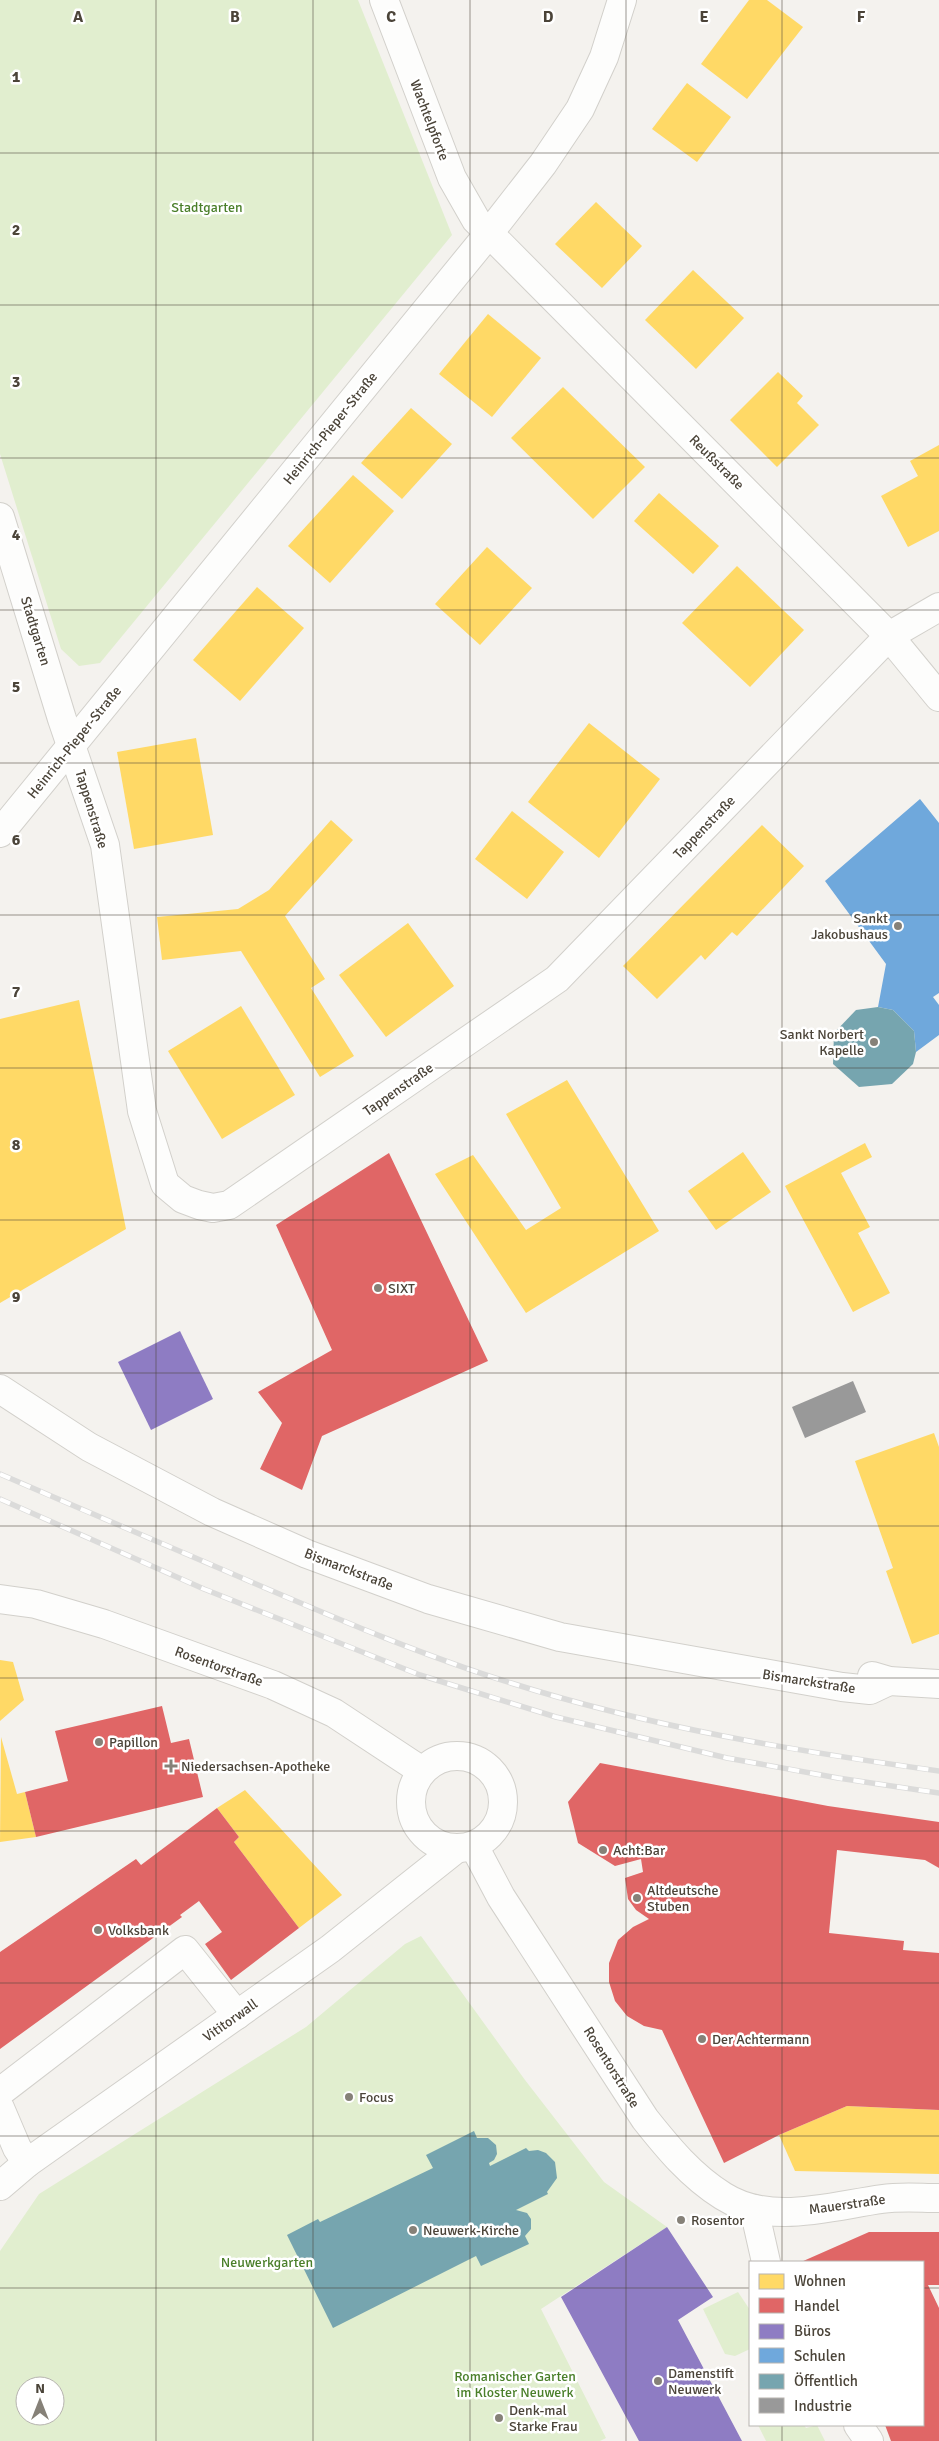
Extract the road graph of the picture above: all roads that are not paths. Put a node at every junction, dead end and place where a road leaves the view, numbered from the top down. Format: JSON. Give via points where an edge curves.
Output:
{"nodes":[{"id":1,"x":384,"y":0,"type":"edge"},
{"id":2,"x":622,"y":0,"type":"edge"},
{"id":3,"x":490,"y":232,"type":"junction"},
{"id":4,"x":0,"y":517,"type":"edge"},
{"id":5,"x":939,"y":607,"type":"edge"},
{"id":6,"x":889,"y":636,"type":"junction"},
{"id":7,"x":939,"y":697,"type":"edge"},
{"id":8,"x":72,"y":744,"type":"junction"},
{"id":9,"x":0,"y":833,"type":"edge"},
{"id":10,"x":0,"y":1389,"type":"edge"},
{"id":11,"x":0,"y":1599,"type":"edge"},
{"id":12,"x":939,"y":1684,"type":"edge"},
{"id":13,"x":422,"y":1771,"type":"junction"},
{"id":14,"x":465,"y":1847,"type":"junction"},
{"id":15,"x":237,"y":2015,"type":"junction"},
{"id":16,"x":0,"y":2092,"type":"edge"},
{"id":17,"x":0,"y":2108,"type":"edge"},
{"id":18,"x":27,"y":2163,"type":"junction"},
{"id":19,"x":0,"y":2186,"type":"edge"},
{"id":20,"x":939,"y":2198,"type":"edge"},
{"id":21,"x":754,"y":2209,"type":"junction"},
{"id":22,"x":766,"y":2261,"type":"edge"},
{"id":23,"x":859,"y":2426,"type":"edge"},
{"id":24,"x":869,"y":2441,"type":"edge"}],
"edges":[{"from":1,"to":3,"type":"street","name":"Wachtelpforte","via":[[452,178],[476,220]]},
{"from":2,"to":3,"type":"street","name":"Heinrich-Pieper-Straße","via":[[604,57],[580,110]]},
{"from":3,"to":6,"type":"street","name":"Reußstraße"},
{"from":3,"to":8,"type":"street","name":"Heinrich-Pieper-Straße"},
{"from":4,"to":8,"type":"street","name":"Stadtgarten"},
{"from":5,"to":6,"type":"street","name":"Tappenstraße"},
{"from":6,"to":7,"type":"street","name":"Reußstraße"},
{"from":6,"to":8,"type":"street","name":"Tappenstraße","via":[[557,979],[229,1205],[213,1208],[183,1199],[165,1184],[142,1112],[105,844]]},
{"from":8,"to":9,"type":"street","name":"Heinrich-Pieper-Straße"},
{"from":10,"to":12,"type":"street","name":"Bismarckstraße","via":[[89,1447],[150,1481],[307,1554],[428,1599],[560,1637],[796,1681],[870,1690],[889,1681]]},
{"from":11,"to":13,"type":"street","name":"Rosentorstraße","via":[[36,1604],[104,1624],[273,1685],[334,1713]]},
{"from":13,"to":14,"type":"street","via":[[413,1786],[410,1804],[414,1821],[424,1836],[439,1845]]},
{"from":13,"to":14,"type":"street","via":[[441,1758],[464,1756],[485,1764],[500,1782],[504,1801],[500,1820],[490,1836]]},
{"from":14,"to":15,"type":"street","name":"Vititorwall"},
{"from":14,"to":21,"type":"street","name":"Rosentorstraße","via":[[501,1897],[644,2119],[672,2153],[699,2178],[724,2197]]},
{"from":15,"to":16,"type":"street","via":[[185,1950]]},
{"from":15,"to":18,"type":"street","name":"Vititorwall"},
{"from":17,"to":18,"type":"street"},
{"from":18,"to":19,"type":"street","name":"Vititorwall"},
{"from":20,"to":21,"type":"street","name":"Mauerstraße","via":[[883,2198],[793,2212]]},
{"from":21,"to":22,"type":"street"},
{"from":23,"to":24,"type":"street"}]}
